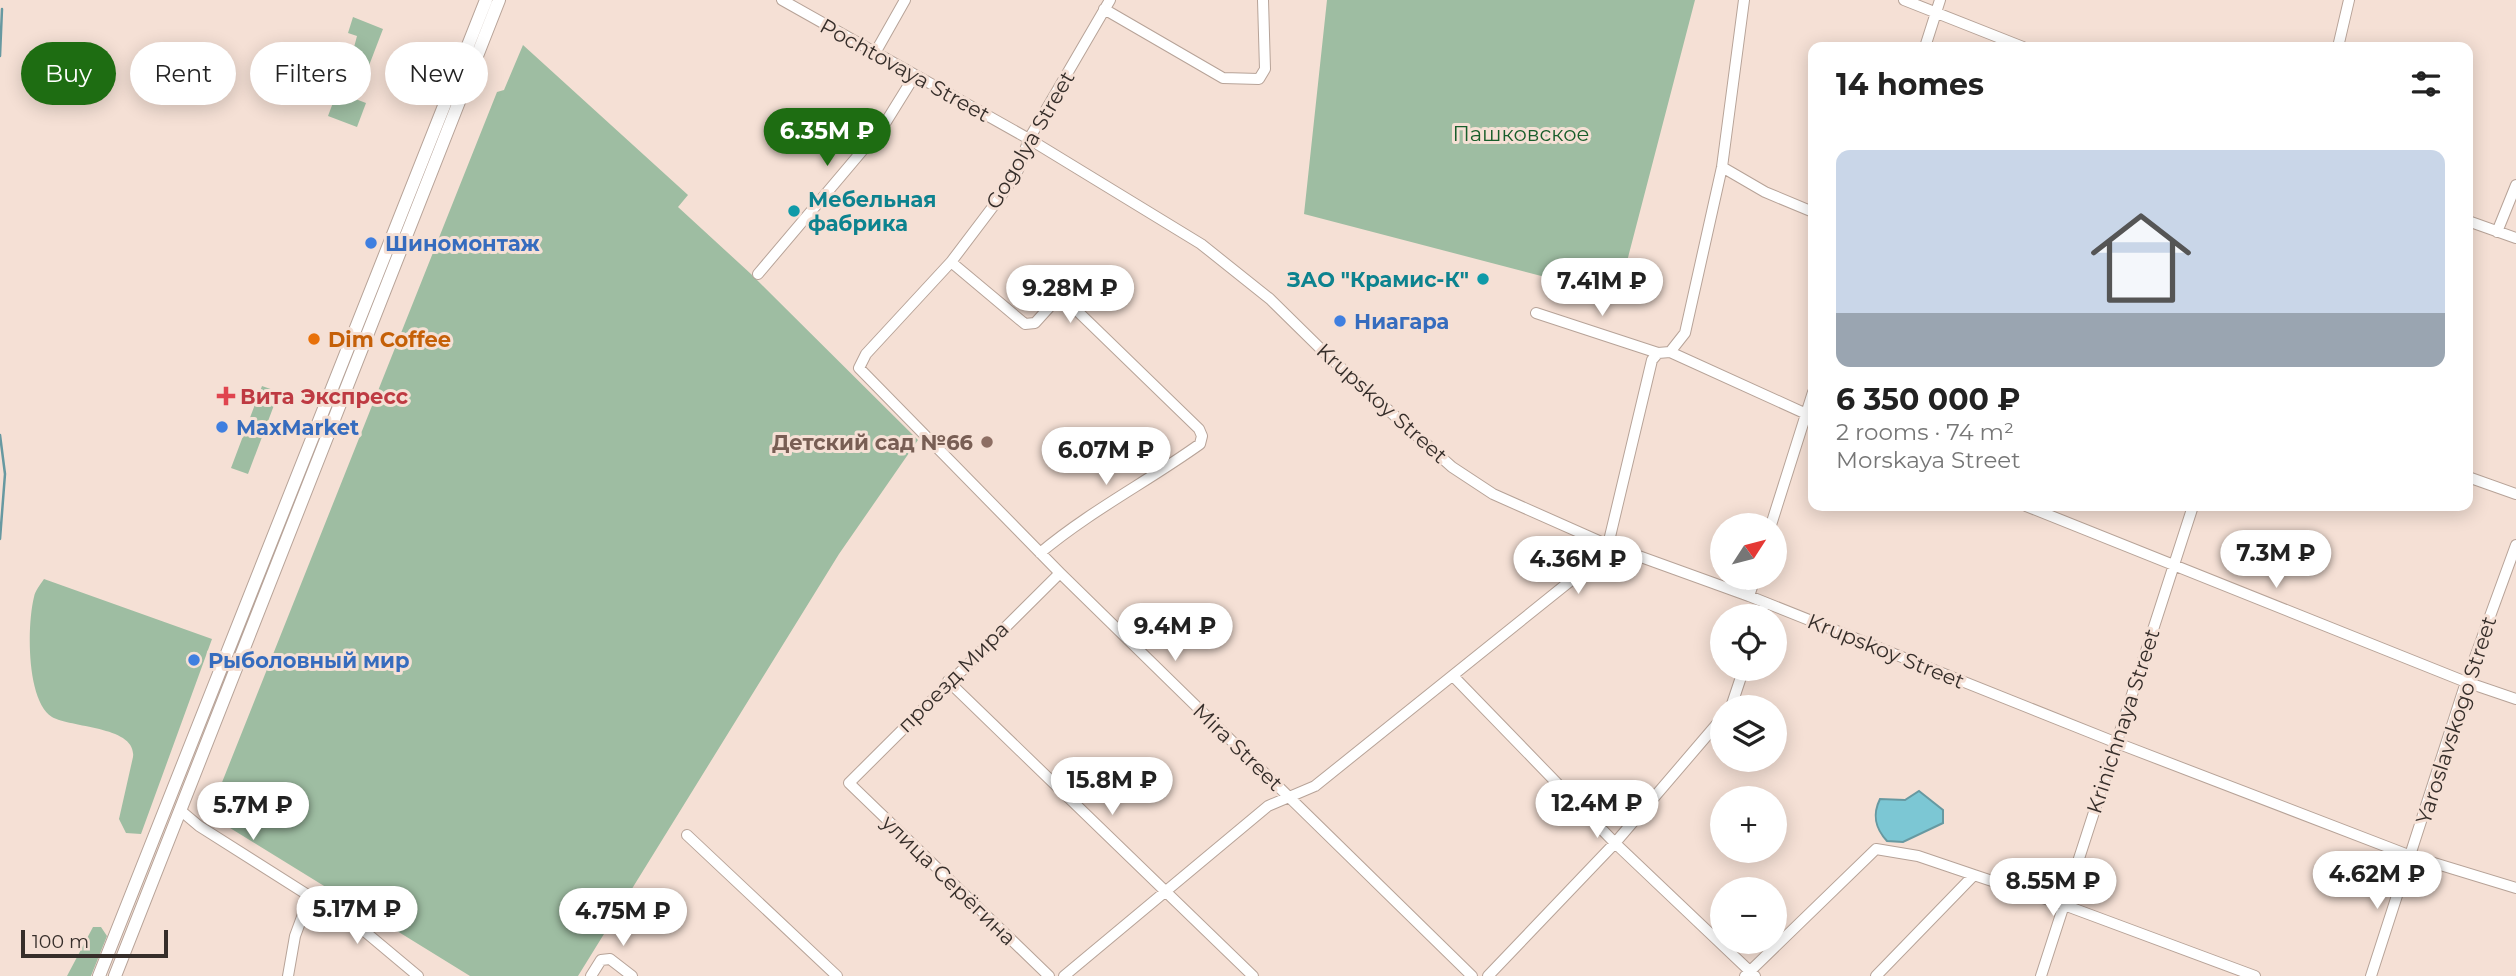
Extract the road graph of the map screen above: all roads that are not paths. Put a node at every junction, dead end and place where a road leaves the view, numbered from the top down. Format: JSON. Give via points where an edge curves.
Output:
{"nodes":[{"id":1,"x":486,"y":0,"type":"edge"},
{"id":2,"x":499,"y":0,"type":"edge"},
{"id":3,"x":782,"y":0,"type":"edge"},
{"id":4,"x":905,"y":0,"type":"edge"},
{"id":5,"x":1263,"y":0,"type":"edge"},
{"id":6,"x":1744,"y":0,"type":"edge"},
{"id":7,"x":1904,"y":0,"type":"edge"},
{"id":8,"x":1940,"y":0,"type":"edge"},
{"id":9,"x":2349,"y":0,"type":"edge"},
{"id":10,"x":1107,"y":5,"type":"edge"},
{"id":11,"x":1936,"y":12,"type":"junction"},
{"id":12,"x":1927,"y":42,"type":"edge"},
{"id":13,"x":2011,"y":42,"type":"edge"},
{"id":14,"x":2339,"y":42,"type":"edge"},
{"id":15,"x":876,"y":53,"type":"junction"},
{"id":16,"x":915,"y":75,"type":"junction"},
{"id":17,"x":1029,"y":139,"type":"junction"},
{"id":18,"x":1722,"y":166,"type":"junction"},
{"id":19,"x":2516,"y":185,"type":"edge"},
{"id":20,"x":1808,"y":210,"type":"edge"},
{"id":21,"x":2473,"y":222,"type":"edge"},
{"id":22,"x":2497,"y":232,"type":"junction"},
{"id":23,"x":2516,"y":238,"type":"edge"},
{"id":24,"x":951,"y":262,"type":"junction"},
{"id":25,"x":758,"y":274,"type":"dead end"},
{"id":26,"x":1536,"y":313,"type":"dead end"},
{"id":27,"x":1670,"y":352,"type":"junction"},
{"id":28,"x":1658,"y":353,"type":"junction"},
{"id":29,"x":859,"y":368,"type":"joint"},
{"id":30,"x":1808,"y":416,"type":"edge"},
{"id":31,"x":1808,"y":419,"type":"edge"},
{"id":32,"x":2473,"y":479,"type":"edge"},
{"id":33,"x":2516,"y":494,"type":"edge"},
{"id":34,"x":2038,"y":511,"type":"edge"},
{"id":35,"x":2191,"y":511,"type":"edge"},
{"id":36,"x":1775,"y":513,"type":"edge"},
{"id":37,"x":1608,"y":545,"type":"junction"},
{"id":38,"x":2516,"y":545,"type":"edge"},
{"id":39,"x":1040,"y":553,"type":"junction"},
{"id":40,"x":2172,"y":566,"type":"junction"},
{"id":41,"x":1060,"y":573,"type":"junction"},
{"id":42,"x":1751,"y":590,"type":"edge"},
{"id":43,"x":1749,"y":596,"type":"junction"},
{"id":44,"x":1764,"y":603,"type":"joint"},
{"id":45,"x":1454,"y":677,"type":"junction"},
{"id":46,"x":948,"y":681,"type":"junction"},
{"id":47,"x":2466,"y":682,"type":"junction"},
{"id":48,"x":2516,"y":699,"type":"edge"},
{"id":49,"x":1710,"y":732,"type":"edge"},
{"id":50,"x":2117,"y":743,"type":"junction"},
{"id":51,"x":849,"y":783,"type":"joint"},
{"id":52,"x":1289,"y":797,"type":"junction"},
{"id":53,"x":180,"y":810,"type":"junction"},
{"id":54,"x":687,"y":835,"type":"dead end"},
{"id":55,"x":1615,"y":843,"type":"junction"},
{"id":56,"x":2411,"y":856,"type":"junction"},
{"id":57,"x":1974,"y":875,"type":"junction"},
{"id":58,"x":2516,"y":888,"type":"edge"},
{"id":59,"x":1167,"y":891,"type":"junction"},
{"id":60,"x":309,"y":898,"type":"junction"},
{"id":61,"x":2064,"y":905,"type":"junction"},
{"id":62,"x":414,"y":974,"type":"edge"},
{"id":63,"x":1749,"y":974,"type":"edge"},
{"id":64,"x":99,"y":976,"type":"edge"},
{"id":65,"x":115,"y":976,"type":"edge"},
{"id":66,"x":288,"y":976,"type":"edge"},
{"id":67,"x":591,"y":976,"type":"edge"},
{"id":68,"x":632,"y":976,"type":"edge"},
{"id":69,"x":837,"y":976,"type":"edge"},
{"id":70,"x":1049,"y":976,"type":"edge"},
{"id":71,"x":1064,"y":976,"type":"edge"},
{"id":72,"x":1253,"y":976,"type":"edge"},
{"id":73,"x":1472,"y":976,"type":"edge"},
{"id":74,"x":1488,"y":976,"type":"edge"},
{"id":75,"x":1876,"y":976,"type":"edge"},
{"id":76,"x":2041,"y":976,"type":"edge"},
{"id":77,"x":2255,"y":976,"type":"edge"},
{"id":78,"x":2371,"y":976,"type":"edge"}],
"edges":[{"from":1,"to":64,"type":"main road"},
{"from":2,"to":53,"type":"main road"},
{"from":3,"to":15,"type":"street","name":"Pochtovaya Street"},
{"from":4,"to":15,"type":"street"},
{"from":5,"to":10,"type":"street","via":[[1265,69],[1259,79],[1223,78]]},
{"from":6,"to":18,"type":"street"},
{"from":7,"to":11,"type":"street"},
{"from":8,"to":11,"type":"street"},
{"from":9,"to":14,"type":"street"},
{"from":10,"to":17,"type":"street","name":"Gogolya Street"},
{"from":11,"to":12,"type":"street"},
{"from":11,"to":13,"type":"street"},
{"from":15,"to":16,"type":"street","name":"Pochtovaya Street"},
{"from":16,"to":17,"type":"street","name":"Pochtovaya Street"},
{"from":16,"to":25,"type":"street","via":[[884,125]]},
{"from":17,"to":24,"type":"street","name":"Gogolya Street","via":[[1004,192]]},
{"from":17,"to":37,"type":"street","name":"Krupskoy Street","via":[[1201,244],[1270,299],[1452,467],[1493,494]]},
{"from":18,"to":20,"type":"street","via":[[1765,192]]},
{"from":18,"to":27,"type":"street","via":[[1685,333]]},
{"from":19,"to":22,"type":"street"},
{"from":21,"to":22,"type":"street"},
{"from":22,"to":23,"type":"street"},
{"from":24,"to":29,"type":"street","name":"Gogolya Street","via":[[866,354]]},
{"from":24,"to":39,"type":"street","via":[[1025,324],[1035,323],[1054,302],[1068,302],[1202,436],[1200,444],[1070,527]]},
{"from":26,"to":28,"type":"street"},
{"from":27,"to":28,"type":"street"},
{"from":27,"to":30,"type":"street"},
{"from":28,"to":37,"type":"street","via":[[1652,360]]},
{"from":29,"to":39,"type":"street","name":"Mira Street"},
{"from":31,"to":36,"type":"street"},
{"from":32,"to":33,"type":"street"},
{"from":34,"to":40,"type":"street"},
{"from":35,"to":40,"type":"street","name":"Krinichnaya Street"},
{"from":37,"to":43,"type":"street","name":"Krupskoy Street"},
{"from":37,"to":45,"type":"street"},
{"from":38,"to":47,"type":"street","name":"Yaroslavskogo Street"},
{"from":39,"to":41,"type":"street","name":"Mira Street"},
{"from":40,"to":47,"type":"street"},
{"from":40,"to":50,"type":"street","name":"Krinichnaya Street"},
{"from":41,"to":46,"type":"street","name":"проезд Мира"},
{"from":41,"to":52,"type":"street","name":"Mira Street"},
{"from":42,"to":43,"type":"street"},
{"from":43,"to":44,"type":"street","name":"Krupskoy Street"},
{"from":44,"to":50,"type":"street","name":"Krupskoy Street"},
{"from":45,"to":52,"type":"street","via":[[1314,788]]},
{"from":45,"to":55,"type":"street"},
{"from":46,"to":51,"type":"street","name":"проезд Мира"},
{"from":46,"to":59,"type":"street"},
{"from":47,"to":48,"type":"street"},
{"from":47,"to":56,"type":"street","name":"Yaroslavskogo Street"},
{"from":49,"to":55,"type":"street"},
{"from":50,"to":56,"type":"street","name":"Krupskoy Street"},
{"from":50,"to":61,"type":"street","name":"Krinichnaya Street"},
{"from":51,"to":70,"type":"street","name":"улица Серёгина"},
{"from":52,"to":59,"type":"street","via":[[1268,806]]},
{"from":52,"to":73,"type":"street","name":"Mira Street"},
{"from":53,"to":60,"type":"street"},
{"from":53,"to":65,"type":"main road"},
{"from":54,"to":69,"type":"street"},
{"from":55,"to":63,"type":"street"},
{"from":55,"to":74,"type":"street"},
{"from":56,"to":58,"type":"street","name":"Krupskoy Street"},
{"from":56,"to":78,"type":"street","name":"Yaroslavskogo Street"},
{"from":57,"to":61,"type":"street"},
{"from":57,"to":63,"type":"street","via":[[1918,856],[1876,849]]},
{"from":57,"to":75,"type":"street"},
{"from":59,"to":71,"type":"street"},
{"from":59,"to":72,"type":"street"},
{"from":60,"to":62,"type":"street","via":[[363,930]]},
{"from":60,"to":66,"type":"street","via":[[295,936]]},
{"from":61,"to":76,"type":"street","name":"Krinichnaya Street"},
{"from":61,"to":77,"type":"street"},
{"from":67,"to":68,"type":"street","via":[[601,960],[610,959]]}]}
